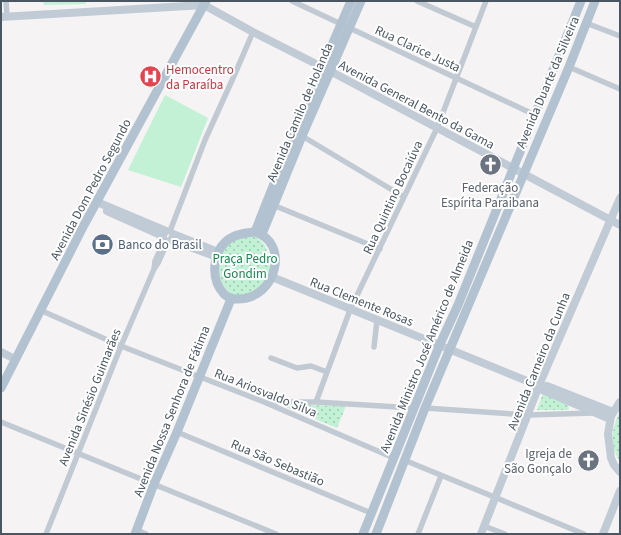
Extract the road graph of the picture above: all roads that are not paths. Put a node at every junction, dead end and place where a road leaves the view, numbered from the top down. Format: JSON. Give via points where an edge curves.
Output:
{"nodes":[{"id":1,"x":6,"y":1,"type":"edge"},
{"id":2,"x":292,"y":1,"type":"edge"},
{"id":3,"x":351,"y":1,"type":"edge"},
{"id":4,"x":361,"y":1,"type":"edge"},
{"id":5,"x":417,"y":1,"type":"edge"},
{"id":6,"x":486,"y":1,"type":"edge"},
{"id":7,"x":580,"y":1,"type":"edge"},
{"id":8,"x":595,"y":1,"type":"edge"},
{"id":9,"x":205,"y":3,"type":"edge"},
{"id":10,"x":4,"y":17,"type":"edge"},
{"id":11,"x":586,"y":23,"type":"junction"},
{"id":12,"x":345,"y":26,"type":"junction"},
{"id":13,"x":476,"y":27,"type":"junction"},
{"id":14,"x":253,"y":32,"type":"junction"},
{"id":15,"x":620,"y":36,"type":"edge"},
{"id":16,"x":569,"y":67,"type":"junction"},
{"id":17,"x":327,"y":69,"type":"junction"},
{"id":18,"x":457,"y":78,"type":"junction"},
{"id":19,"x":620,"y":89,"type":"edge"},
{"id":20,"x":535,"y":115,"type":"junction"},
{"id":21,"x":437,"y":128,"type":"junction"},
{"id":22,"x":302,"y":136,"type":"junction"},
{"id":23,"x":513,"y":168,"type":"junction"},
{"id":24,"x":523,"y":173,"type":"junction"},
{"id":25,"x":404,"y":197,"type":"junction"},
{"id":26,"x":620,"y":198,"type":"edge"},
{"id":27,"x":96,"y":204,"type":"junction"},
{"id":28,"x":273,"y":205,"type":"junction"},
{"id":29,"x":610,"y":219,"type":"junction"},
{"id":30,"x":620,"y":225,"type":"edge"},
{"id":31,"x":258,"y":233,"type":"junction"},
{"id":32,"x":168,"y":236,"type":"junction"},
{"id":33,"x":380,"y":249,"type":"junction"},
{"id":34,"x":218,"y":255,"type":"junction"},
{"id":35,"x":272,"y":277,"type":"junction"},
{"id":36,"x":231,"y":299,"type":"junction"},
{"id":37,"x":40,"y":310,"type":"junction"},
{"id":38,"x":350,"y":310,"type":"junction"},
{"id":39,"x":377,"y":320,"type":"junction"},
{"id":40,"x":440,"y":344,"type":"junction"},
{"id":41,"x":121,"y":346,"type":"junction"},
{"id":42,"x":374,"y":347,"type":"dead end"},
{"id":43,"x":451,"y":349,"type":"junction"},
{"id":44,"x":1,"y":352,"type":"edge"},
{"id":45,"x":271,"y":358,"type":"dead end"},
{"id":46,"x":15,"y":359,"type":"junction"},
{"id":47,"x":327,"y":372,"type":"junction"},
{"id":48,"x":199,"y":377,"type":"junction"},
{"id":49,"x":537,"y":384,"type":"junction"},
{"id":50,"x":1,"y":388,"type":"edge"},
{"id":51,"x":264,"y":402,"type":"junction"},
{"id":52,"x":316,"y":402,"type":"junction"},
{"id":53,"x":620,"y":402,"type":"edge"},
{"id":54,"x":414,"y":408,"type":"junction"},
{"id":55,"x":425,"y":408,"type":"junction"},
{"id":56,"x":593,"y":413,"type":"junction"},
{"id":57,"x":528,"y":414,"type":"junction"},
{"id":58,"x":611,"y":416,"type":"junction"},
{"id":59,"x":1,"y":422,"type":"edge"},
{"id":60,"x":177,"y":432,"type":"junction"},
{"id":61,"x":78,"y":454,"type":"junction"},
{"id":62,"x":394,"y":458,"type":"junction"},
{"id":63,"x":404,"y":460,"type":"junction"},
{"id":64,"x":620,"y":472,"type":"edge"},
{"id":65,"x":441,"y":476,"type":"junction"},
{"id":66,"x":154,"y":484,"type":"junction"},
{"id":67,"x":620,"y":491,"type":"edge"},
{"id":68,"x":495,"y":497,"type":"junction"},
{"id":69,"x":371,"y":513,"type":"junction"},
{"id":70,"x":484,"y":526,"type":"junction"},
{"id":71,"x":136,"y":532,"type":"edge"},
{"id":72,"x":46,"y":534,"type":"edge"},
{"id":73,"x":146,"y":534,"type":"edge"},
{"id":74,"x":276,"y":534,"type":"edge"},
{"id":75,"x":363,"y":534,"type":"edge"},
{"id":76,"x":376,"y":534,"type":"edge"},
{"id":77,"x":418,"y":534,"type":"edge"},
{"id":78,"x":481,"y":534,"type":"edge"},
{"id":79,"x":504,"y":534,"type":"edge"},
{"id":80,"x":584,"y":534,"type":"edge"},
{"id":81,"x":604,"y":534,"type":"edge"}],
"edges":[{"from":1,"to":10,"type":"street"},
{"from":2,"to":12,"type":"street","name":"Rua Clarice Justa"},
{"from":3,"to":12,"type":"main road","name":"Avenida Camilo de Holanda"},
{"from":4,"to":12,"type":"main road","name":"Avenida Camilo de Holanda"},
{"from":5,"to":13,"type":"street"},
{"from":6,"to":13,"type":"street","name":"Rua Quintino Bocaiúva"},
{"from":7,"to":20,"type":"main road","name":"Avenida Duarte da Silveira"},
{"from":8,"to":11,"type":"main road","name":"Avenida Duarte da Silveira"},
{"from":9,"to":10,"type":"street"},
{"from":9,"to":14,"type":"street","name":"Avenida General Bento da Gama"},
{"from":9,"to":27,"type":"main road","name":"Avenida Dom Pedro Segundo"},
{"from":11,"to":15,"type":"street"},
{"from":11,"to":16,"type":"main road","name":"Avenida Duarte da Silveira"},
{"from":12,"to":17,"type":"main road","name":"Avenida Camilo de Holanda"},
{"from":12,"to":18,"type":"street","name":"Rua Clarice Justa"},
{"from":13,"to":18,"type":"street","name":"Rua Quintino Bocaiúva"},
{"from":14,"to":17,"type":"street","name":"Avenida General Bento da Gama"},
{"from":14,"to":32,"type":"street","name":"Avenida Sinésio Guimarães","via":[[205,140]]},
{"from":16,"to":19,"type":"street"},
{"from":16,"to":24,"type":"main road","name":"Avenida Duarte da Silveira"},
{"from":17,"to":21,"type":"street","name":"Avenida General Bento da Gama"},
{"from":17,"to":22,"type":"main road","name":"Avenida Camilo de Holanda"},
{"from":17,"to":31,"type":"main road","name":"Avenida Camilo de Holanda","via":[[295,129]]},
{"from":18,"to":20,"type":"street","name":"Rua Clarice Justa"},
{"from":18,"to":21,"type":"street","name":"Rua Quintino Bocaiúva"},
{"from":20,"to":23,"type":"main road","name":"Avenida Duarte da Silveira"},
{"from":21,"to":23,"type":"street","name":"Avenida General Bento da Gama"},
{"from":21,"to":25,"type":"street","name":"Rua Quintino Bocaiúva"},
{"from":22,"to":25,"type":"street"},
{"from":22,"to":28,"type":"main road","name":"Avenida Camilo de Holanda"},
{"from":23,"to":24,"type":"street","name":"Avenida General Bento da Gama"},
{"from":23,"to":40,"type":"main road","name":"Avenida Ministro José Américo de Almeida"},
{"from":24,"to":29,"type":"street","name":"Avenida General Bento da Gama"},
{"from":24,"to":43,"type":"main road","name":"Avenida Ministro José Américo de Almeida"},
{"from":25,"to":33,"type":"street","name":"Rua Quintino Bocaiúva"},
{"from":26,"to":29,"type":"street","name":"Avenida Carneiro da Cunha"},
{"from":27,"to":32,"type":"street"},
{"from":27,"to":37,"type":"main road","name":"Avenida Dom Pedro Segundo"},
{"from":28,"to":31,"type":"main road","name":"Avenida Camilo de Holanda"},
{"from":28,"to":33,"type":"street"},
{"from":29,"to":30,"type":"street","name":"Avenida General Bento da Gama"},
{"from":29,"to":49,"type":"street","name":"Avenida Carneiro da Cunha"},
{"from":31,"to":34,"type":"main road","via":[[243,233],[232,237],[222,245]]},
{"from":31,"to":35,"type":"main road","via":[[270,244],[274,255]]},
{"from":32,"to":34,"type":"street"},
{"from":32,"to":41,"type":"street","name":"Avenida Sinésio Guimarães","via":[[155,261],[154,269]]},
{"from":33,"to":38,"type":"street","name":"Rua Quintino Bocaiúva"},
{"from":34,"to":36,"type":"main road","via":[[216,280],[222,291]]},
{"from":35,"to":36,"type":"main road","via":[[255,296]]},
{"from":35,"to":38,"type":"street","name":"Rua Clemente Rosas"},
{"from":36,"to":48,"type":"main road","name":"Avenida Nossa Senhora de Fátima"},
{"from":37,"to":41,"type":"street","name":"Rua Ariosvaldo Silva"},
{"from":37,"to":46,"type":"main road","name":"Avenida Dom Pedro Segundo"},
{"from":38,"to":39,"type":"street","name":"Rua Clemente Rosas"},
{"from":38,"to":47,"type":"street","name":"Rua Quintino Bocaiúva"},
{"from":39,"to":40,"type":"street","name":"Rua Clemente Rosas"},
{"from":39,"to":42,"type":"street"},
{"from":40,"to":43,"type":"street","name":"Rua Clemente Rosas"},
{"from":40,"to":54,"type":"main road","name":"Avenida Ministro José Américo de Almeida"},
{"from":41,"to":48,"type":"street","name":"Rua Ariosvaldo Silva"},
{"from":41,"to":61,"type":"street","name":"Avenida Sinésio Guimarães"},
{"from":43,"to":49,"type":"street","name":"Rua Clemente Rosas"},
{"from":43,"to":55,"type":"main road","name":"Avenida Ministro José Américo de Almeida"},
{"from":44,"to":46,"type":"street"},
{"from":45,"to":47,"type":"street","via":[[297,368],[311,366]]},
{"from":46,"to":50,"type":"main road","name":"Avenida Dom Pedro Segundo"},
{"from":47,"to":52,"type":"street","name":"Rua Quintino Bocaiúva"},
{"from":48,"to":51,"type":"street","name":"Rua Ariosvaldo Silva"},
{"from":48,"to":60,"type":"main road","name":"Avenida Nossa Senhora de Fátima"},
{"from":49,"to":56,"type":"street","name":"Rua Clemente Rosas"},
{"from":49,"to":57,"type":"street","name":"Avenida Carneiro da Cunha"},
{"from":49,"to":58,"type":"street","name":"Rua Clemente Rosas"},
{"from":51,"to":52,"type":"street"},
{"from":51,"to":62,"type":"street","name":"Rua Ariosvaldo Silva"},
{"from":52,"to":54,"type":"street"},
{"from":53,"to":58,"type":"street"},
{"from":54,"to":62,"type":"main road","name":"Avenida Ministro José Américo de Almeida"},
{"from":55,"to":57,"type":"street","name":"Rua Clemente Rosas"},
{"from":55,"to":63,"type":"main road","name":"Avenida Ministro José Américo de Almeida"},
{"from":56,"to":57,"type":"street","name":"Rua Clemente Rosas"},
{"from":56,"to":58,"type":"street","name":"Rua Clemente Rosas"},
{"from":57,"to":68,"type":"street","name":"Avenida Carneiro da Cunha"},
{"from":58,"to":64,"type":"street","via":[[609,450],[614,465]]},
{"from":59,"to":61,"type":"street"},
{"from":60,"to":66,"type":"main road","name":"Avenida Nossa Senhora de Fátima"},
{"from":60,"to":69,"type":"street","name":"Rua São Sebastião"},
{"from":61,"to":66,"type":"street"},
{"from":61,"to":72,"type":"street","name":"Avenida Sinésio Guimarães"},
{"from":62,"to":69,"type":"main road","name":"Avenida Ministro José Américo de Almeida"},
{"from":63,"to":65,"type":"street"},
{"from":63,"to":76,"type":"main road","name":"Avenida Ministro José Américo de Almeida"},
{"from":65,"to":68,"type":"street"},
{"from":65,"to":77,"type":"street"},
{"from":66,"to":71,"type":"main road","name":"Avenida Nossa Senhora de Fátima"},
{"from":66,"to":74,"type":"street"},
{"from":67,"to":81,"type":"street"},
{"from":68,"to":70,"type":"street","name":"Avenida Carneiro da Cunha"},
{"from":68,"to":80,"type":"street"},
{"from":69,"to":75,"type":"main road","name":"Avenida Ministro José Américo de Almeida"},
{"from":70,"to":78,"type":"street","name":"Avenida Carneiro da Cunha"},
{"from":70,"to":79,"type":"street"},
{"from":71,"to":73,"type":"street"}]}
